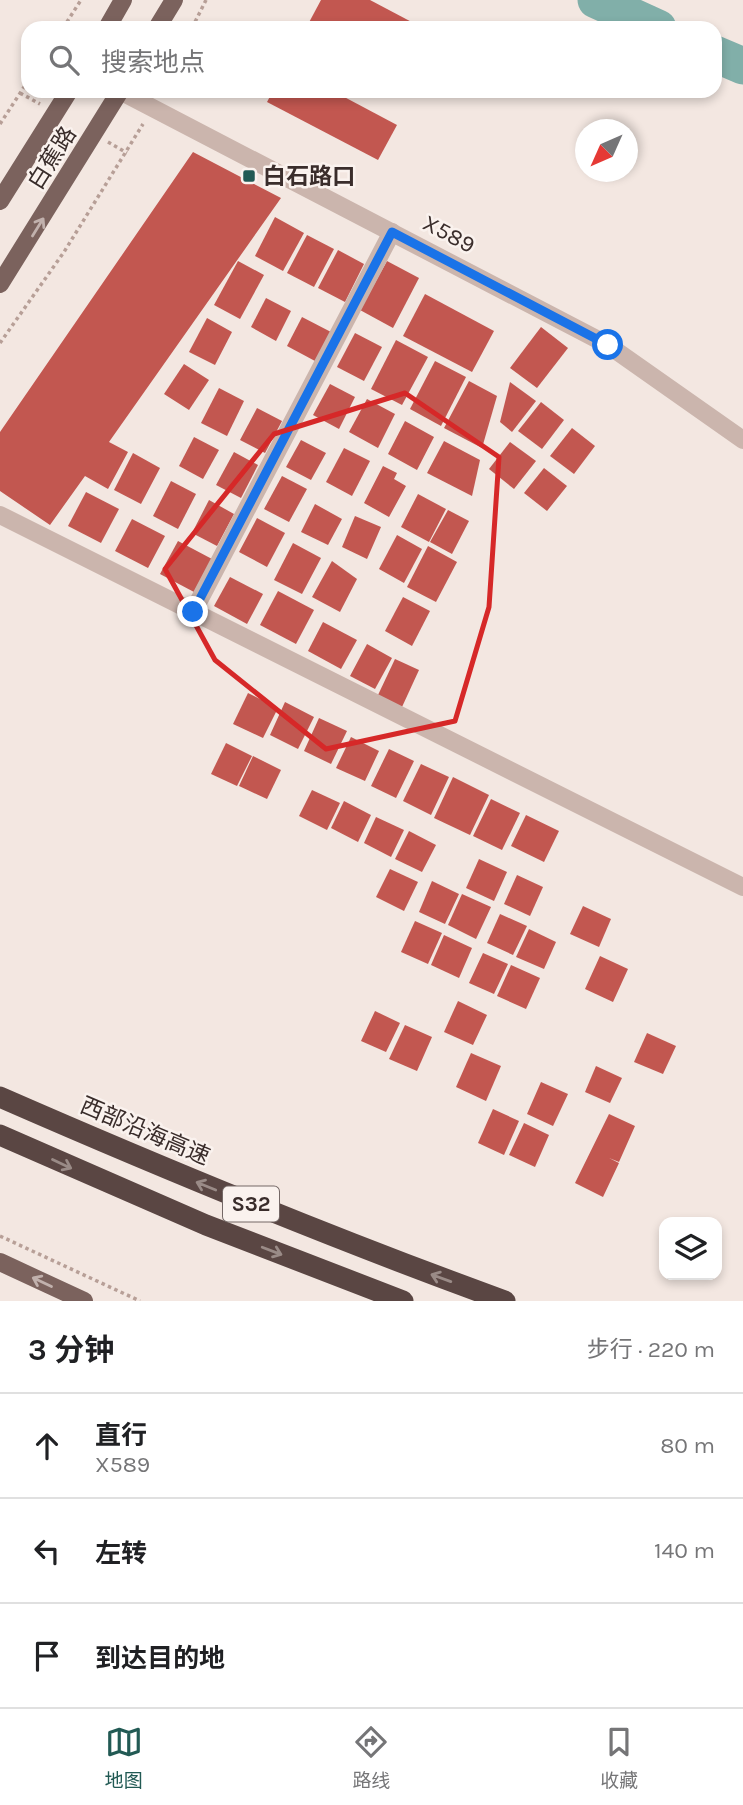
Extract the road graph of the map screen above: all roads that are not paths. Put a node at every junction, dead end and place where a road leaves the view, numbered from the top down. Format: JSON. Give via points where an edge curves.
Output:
{"nodes":[{"id":1,"x":123,"y":0,"type":"edge"},
{"id":2,"x":174,"y":0,"type":"edge"},
{"id":3,"x":111,"y":21,"type":"edge"},
{"id":4,"x":161,"y":21,"type":"edge"},
{"id":5,"x":65,"y":98,"type":"edge"},
{"id":6,"x":116,"y":98,"type":"edge"},
{"id":7,"x":134,"y":98,"type":"edge"},
{"id":8,"x":0,"y":201,"type":"edge"},
{"id":9,"x":392,"y":232,"type":"junction"},
{"id":10,"x":0,"y":284,"type":"edge"},
{"id":11,"x":743,"y":440,"type":"edge"},
{"id":12,"x":0,"y":515,"type":"edge"},
{"id":13,"x":193,"y":612,"type":"junction"},
{"id":14,"x":743,"y":887,"type":"edge"},
{"id":15,"x":0,"y":1097,"type":"edge"},
{"id":16,"x":0,"y":1135,"type":"edge"},
{"id":17,"x":0,"y":1262,"type":"edge"},
{"id":18,"x":85,"y":1301,"type":"edge"},
{"id":19,"x":403,"y":1301,"type":"edge"},
{"id":20,"x":505,"y":1301,"type":"edge"}],
"edges":[{"from":1,"to":3,"type":"main road"},
{"from":2,"to":4,"type":"main road"},
{"from":5,"to":8,"type":"main road","name":"白蕉路"},
{"from":10,"to":6,"type":"main road","name":"白蕉路","one_way":true},
{"from":7,"to":9,"type":"street","name":"X589","number":"X589"},
{"from":9,"to":11,"type":"street","name":"X589","number":"X589","via":[[608,345]]},
{"from":9,"to":13,"type":"street"},
{"from":12,"to":13,"type":"street"},
{"from":13,"to":14,"type":"street"},
{"from":20,"to":15,"type":"highway","name":"西部沿海高速","number":"S32","one_way":true,"via":[[343,1242]]},
{"from":16,"to":19,"type":"highway","number":"S32","one_way":true,"via":[[206,1225]]},
{"from":18,"to":17,"type":"main road","one_way":true}]}
